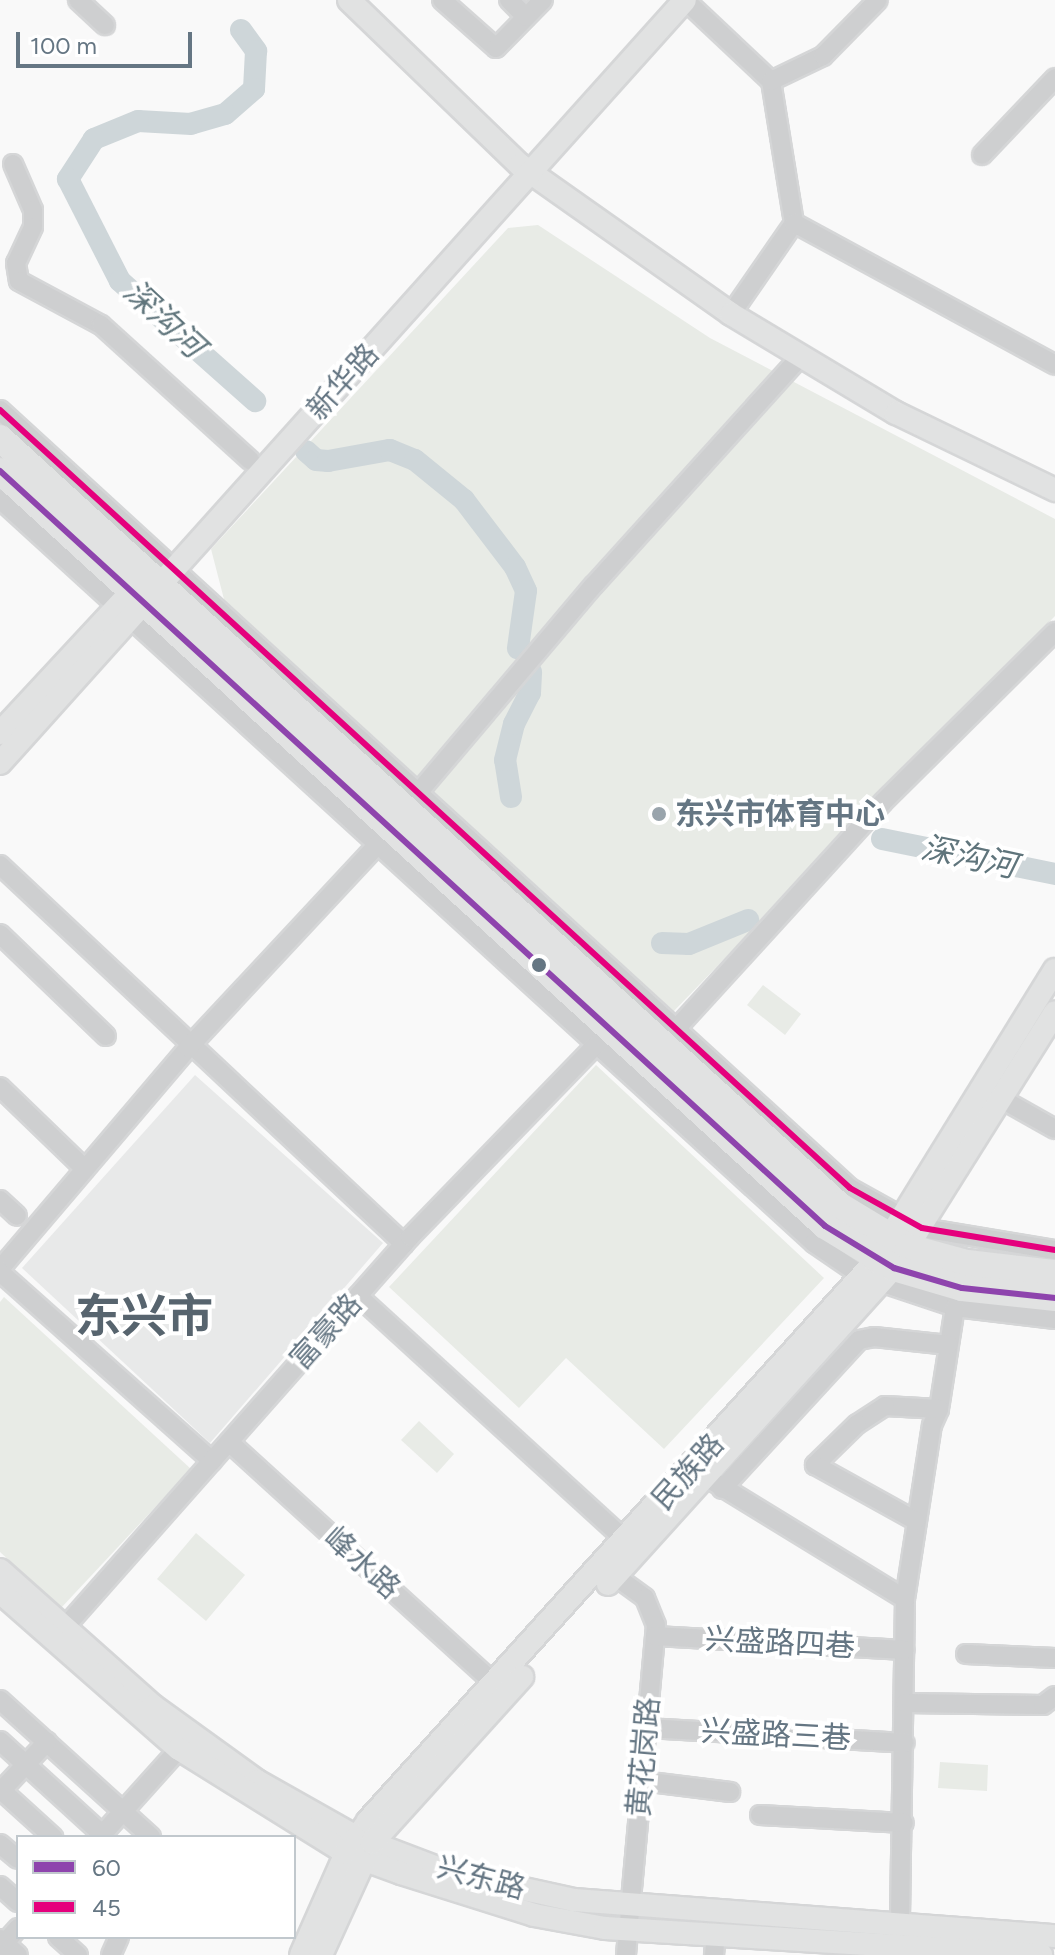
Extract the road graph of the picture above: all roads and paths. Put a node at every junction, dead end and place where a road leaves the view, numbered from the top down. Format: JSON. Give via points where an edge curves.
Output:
{"nodes":[{"id":1,"x":78,"y":0,"type":"edge"},
{"id":2,"x":349,"y":0,"type":"edge"},
{"id":3,"x":442,"y":0,"type":"edge"},
{"id":4,"x":509,"y":0,"type":"edge"},
{"id":5,"x":543,"y":0,"type":"edge"},
{"id":6,"x":666,"y":0,"type":"edge"},
{"id":7,"x":685,"y":0,"type":"edge"},
{"id":8,"x":878,"y":0,"type":"edge"},
{"id":9,"x":526,"y":17,"type":"junction"},
{"id":10,"x":105,"y":25,"type":"dead end"},
{"id":11,"x":1055,"y":78,"type":"edge"},
{"id":12,"x":771,"y":81,"type":"junction"},
{"id":13,"x":982,"y":155,"type":"dead end"},
{"id":14,"x":13,"y":164,"type":"dead end"},
{"id":15,"x":526,"y":169,"type":"junction"},
{"id":16,"x":794,"y":223,"type":"junction"},
{"id":17,"x":731,"y":314,"type":"junction"},
{"id":18,"x":799,"y":358,"type":"junction"},
{"id":19,"x":1055,"y":365,"type":"edge"},
{"id":20,"x":0,"y":410,"type":"edge"},
{"id":21,"x":0,"y":438,"type":"edge"},
{"id":22,"x":251,"y":461,"type":"junction"},
{"id":23,"x":0,"y":471,"type":"edge"},
{"id":24,"x":1055,"y":490,"type":"edge"},
{"id":25,"x":0,"y":499,"type":"edge"},
{"id":26,"x":146,"y":588,"type":"junction"},
{"id":27,"x":1055,"y":632,"type":"edge"},
{"id":28,"x":0,"y":733,"type":"edge"},
{"id":29,"x":0,"y":763,"type":"edge"},
{"id":30,"x":411,"y":800,"type":"junction"},
{"id":31,"x":378,"y":844,"type":"junction"},
{"id":32,"x":0,"y":865,"type":"edge"},
{"id":33,"x":0,"y":934,"type":"edge"},
{"id":34,"x":1055,"y":970,"type":"edge"},
{"id":35,"x":1055,"y":1012,"type":"edge"},
{"id":36,"x":676,"y":1029,"type":"junction"},
{"id":37,"x":106,"y":1036,"type":"dead end"},
{"id":38,"x":597,"y":1044,"type":"junction"},
{"id":39,"x":191,"y":1045,"type":"junction"},
{"id":40,"x":2,"y":1092,"type":"edge"},
{"id":41,"x":1000,"y":1098,"type":"junction"},
{"id":42,"x":771,"y":1128,"type":"junction"},
{"id":43,"x":1055,"y":1129,"type":"edge"},
{"id":44,"x":85,"y":1169,"type":"junction"},
{"id":45,"x":0,"y":1200,"type":"edge"},
{"id":46,"x":17,"y":1216,"type":"dead end"},
{"id":47,"x":404,"y":1244,"type":"junction"},
{"id":48,"x":1055,"y":1250,"type":"edge"},
{"id":49,"x":892,"y":1253,"type":"junction"},
{"id":50,"x":0,"y":1270,"type":"edge"},
{"id":51,"x":1055,"y":1273,"type":"edge"},
{"id":52,"x":358,"y":1296,"type":"junction"},
{"id":53,"x":1055,"y":1298,"type":"edge"},
{"id":54,"x":955,"y":1307,"type":"junction"},
{"id":55,"x":1055,"y":1319,"type":"edge"},
{"id":56,"x":949,"y":1345,"type":"junction"},
{"id":57,"x":939,"y":1409,"type":"junction"},
{"id":58,"x":229,"y":1442,"type":"junction"},
{"id":59,"x":212,"y":1461,"type":"junction"},
{"id":60,"x":714,"y":1483,"type":"junction"},
{"id":61,"x":916,"y":1521,"type":"junction"},
{"id":62,"x":626,"y":1541,"type":"junction"},
{"id":63,"x":0,"y":1570,"type":"edge"},
{"id":64,"x":615,"y":1576,"type":"junction"},
{"id":65,"x":0,"y":1592,"type":"edge"},
{"id":66,"x":905,"y":1599,"type":"junction"},
{"id":67,"x":65,"y":1627,"type":"junction"},
{"id":68,"x":655,"y":1636,"type":"junction"},
{"id":69,"x":905,"y":1650,"type":"junction"},
{"id":70,"x":966,"y":1654,"type":"dead end"},
{"id":71,"x":1055,"y":1658,"type":"edge"},
{"id":72,"x":495,"y":1684,"type":"junction"},
{"id":73,"x":1055,"y":1696,"type":"edge"},
{"id":74,"x":0,"y":1700,"type":"edge"},
{"id":75,"x":905,"y":1703,"type":"junction"},
{"id":76,"x":647,"y":1728,"type":"junction"},
{"id":77,"x":0,"y":1741,"type":"edge"},
{"id":78,"x":47,"y":1742,"type":"junction"},
{"id":79,"x":905,"y":1743,"type":"junction"},
{"id":80,"x":179,"y":1749,"type":"junction"},
{"id":81,"x":26,"y":1765,"type":"junction"},
{"id":82,"x":642,"y":1781,"type":"junction"},
{"id":83,"x":1,"y":1790,"type":"edge"},
{"id":84,"x":730,"y":1792,"type":"dead end"},
{"id":85,"x":124,"y":1810,"type":"junction"},
{"id":86,"x":760,"y":1815,"type":"dead end"},
{"id":87,"x":904,"y":1823,"type":"junction"},
{"id":88,"x":51,"y":1835,"type":"edge"},
{"id":89,"x":102,"y":1835,"type":"edge"},
{"id":90,"x":104,"y":1835,"type":"edge"},
{"id":91,"x":149,"y":1835,"type":"edge"},
{"id":92,"x":0,"y":1844,"type":"edge"},
{"id":93,"x":359,"y":1848,"type":"junction"},
{"id":94,"x":16,"y":1857,"type":"edge"},
{"id":95,"x":0,"y":1886,"type":"edge"},
{"id":96,"x":16,"y":1900,"type":"edge"},
{"id":97,"x":629,"y":1916,"type":"junction"},
{"id":98,"x":1055,"y":1936,"type":"edge"},
{"id":99,"x":60,"y":1939,"type":"edge"},
{"id":100,"x":900,"y":1942,"type":"edge"},
{"id":101,"x":715,"y":1944,"type":"edge"},
{"id":102,"x":756,"y":1945,"type":"edge"},
{"id":103,"x":78,"y":1955,"type":"edge"},
{"id":104,"x":301,"y":1955,"type":"edge"},
{"id":105,"x":321,"y":1955,"type":"edge"},
{"id":106,"x":626,"y":1955,"type":"edge"},
{"id":107,"x":1041,"y":1955,"type":"edge"}],
"edges":[{"from":1,"to":10,"type":"street"},
{"from":2,"to":15,"type":"main road"},
{"from":3,"to":9,"type":"street","via":[[496,48]]},
{"from":4,"to":9,"type":"street"},
{"from":5,"to":9,"type":"street"},
{"from":6,"to":15,"type":"main road","name":"新华路"},
{"from":7,"to":12,"type":"street"},
{"from":7,"to":15,"type":"main road","name":"新华路"},
{"from":8,"to":12,"type":"street","via":[[823,56]]},
{"from":11,"to":13,"type":"street"},
{"from":12,"to":16,"type":"street"},
{"from":14,"to":22,"type":"street","via":[[33,210],[33,227],[16,263],[19,281],[101,325]]},
{"from":15,"to":17,"type":"main road"},
{"from":15,"to":22,"type":"main road","name":"新华路"},
{"from":15,"to":26,"type":"main road","name":"新华路"},
{"from":16,"to":17,"type":"street"},
{"from":16,"to":19,"type":"street"},
{"from":17,"to":18,"type":"main road"},
{"from":18,"to":24,"type":"main road","via":[[896,413]]},
{"from":18,"to":30,"type":"street","via":[[594,585]]},
{"from":20,"to":26,"type":"street"},
{"from":21,"to":26,"type":"highway"},
{"from":22,"to":26,"type":"main road","name":"新华路"},
{"from":23,"to":26,"type":"highway"},
{"from":25,"to":26,"type":"street"},
{"from":26,"to":28,"type":"main road","name":"新华路"},
{"from":26,"to":29,"type":"main road","name":"新华路"},
{"from":26,"to":30,"type":"highway"},
{"from":26,"to":31,"type":"street"},
{"from":26,"to":49,"type":"highway","via":[[825,1226]]},
{"from":27,"to":36,"type":"street","via":[[889,796]]},
{"from":30,"to":36,"type":"street"},
{"from":30,"to":42,"type":"highway"},
{"from":31,"to":38,"type":"street"},
{"from":31,"to":39,"type":"street"},
{"from":32,"to":39,"type":"street"},
{"from":33,"to":37,"type":"street"},
{"from":34,"to":49,"type":"main road","name":"民族路"},
{"from":35,"to":41,"type":"main road","name":"民族路"},
{"from":36,"to":42,"type":"street"},
{"from":38,"to":47,"type":"street","name":"富豪路"},
{"from":38,"to":49,"type":"street","via":[[814,1243]]},
{"from":39,"to":44,"type":"street"},
{"from":39,"to":47,"type":"street"},
{"from":40,"to":44,"type":"street"},
{"from":41,"to":43,"type":"street"},
{"from":41,"to":49,"type":"main road","name":"民族路"},
{"from":42,"to":49,"type":"highway","via":[[839,1205]]},
{"from":44,"to":50,"type":"street"},
{"from":45,"to":46,"type":"street"},
{"from":47,"to":52,"type":"street","name":"富豪路"},
{"from":48,"to":49,"type":"street"},
{"from":49,"to":51,"type":"highway"},
{"from":49,"to":53,"type":"highway","via":[[962,1288]]},
{"from":49,"to":54,"type":"street"},
{"from":49,"to":60,"type":"main road","name":"民族路"},
{"from":49,"to":62,"type":"main road","name":"民族路"},
{"from":50,"to":59,"type":"street"},
{"from":52,"to":58,"type":"street","name":"富豪路"},
{"from":52,"to":62,"type":"street"},
{"from":54,"to":55,"type":"street"},
{"from":54,"to":56,"type":"street"},
{"from":56,"to":57,"type":"street"},
{"from":56,"to":60,"type":"street","via":[[859,1340]]},
{"from":57,"to":61,"type":"street"},
{"from":57,"to":61,"type":"street","via":[[877,1410],[815,1465]]},
{"from":58,"to":59,"type":"street","name":"富豪路"},
{"from":58,"to":72,"type":"street","name":"峰水路"},
{"from":59,"to":67,"type":"street","name":"富豪路"},
{"from":60,"to":64,"type":"main road","name":"民族路"},
{"from":60,"to":66,"type":"street"},
{"from":61,"to":66,"type":"street"},
{"from":62,"to":72,"type":"main road","name":"民族路"},
{"from":63,"to":67,"type":"main road","name":"兴东路"},
{"from":64,"to":68,"type":"street","name":"黄花岗路","via":[[652,1609]]},
{"from":64,"to":93,"type":"main road","name":"民族路"},
{"from":65,"to":80,"type":"main road","name":"兴东路"},
{"from":66,"to":69,"type":"street"},
{"from":67,"to":93,"type":"main road","name":"兴东路","via":[[188,1734]]},
{"from":68,"to":69,"type":"street","name":"兴盛路四巷"},
{"from":68,"to":76,"type":"street","name":"黄花岗路"},
{"from":69,"to":75,"type":"street"},
{"from":70,"to":71,"type":"street"},
{"from":72,"to":93,"type":"main road","name":"民族路"},
{"from":73,"to":75,"type":"street","via":[[1043,1705]]},
{"from":74,"to":78,"type":"street"},
{"from":75,"to":79,"type":"street"},
{"from":76,"to":79,"type":"street","name":"兴盛路三巷"},
{"from":76,"to":82,"type":"street","name":"黄花岗路"},
{"from":77,"to":81,"type":"street"},
{"from":78,"to":81,"type":"street"},
{"from":78,"to":85,"type":"street"},
{"from":79,"to":87,"type":"street"},
{"from":80,"to":85,"type":"street"},
{"from":80,"to":93,"type":"main road","name":"兴东路"},
{"from":81,"to":83,"type":"street"},
{"from":81,"to":89,"type":"street"},
{"from":82,"to":84,"type":"street"},
{"from":82,"to":97,"type":"street","name":"黄花岗路"},
{"from":83,"to":88,"type":"street"},
{"from":85,"to":90,"type":"street"},
{"from":85,"to":91,"type":"street"},
{"from":86,"to":87,"type":"street"},
{"from":87,"to":100,"type":"street"},
{"from":92,"to":94,"type":"street"},
{"from":93,"to":97,"type":"main road","name":"兴东路"},
{"from":93,"to":104,"type":"main road","name":"民族路"},
{"from":93,"to":105,"type":"main road","name":"民族路"},
{"from":95,"to":96,"type":"street"},
{"from":97,"to":100,"type":"main road","name":"兴东路"},
{"from":97,"to":101,"type":"main road","name":"兴东路"},
{"from":97,"to":106,"type":"street","name":"黄花岗路"},
{"from":98,"to":100,"type":"main road","name":"兴东路"},
{"from":99,"to":103,"type":"street"},
{"from":100,"to":102,"type":"main road","name":"兴东路"},
{"from":100,"to":107,"type":"main road","name":"兴东路"},
{"from":101,"to":102,"type":"main road","name":"兴东路"}]}
